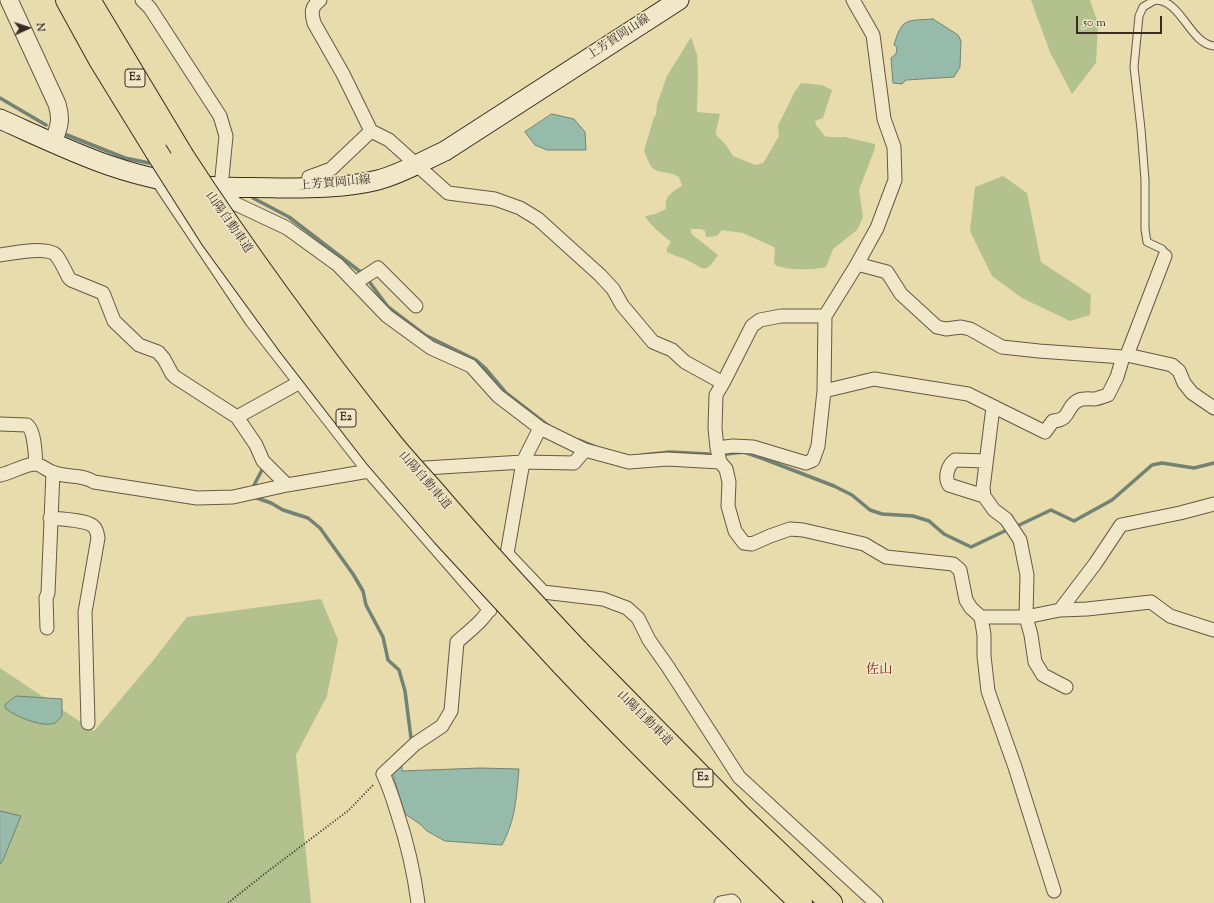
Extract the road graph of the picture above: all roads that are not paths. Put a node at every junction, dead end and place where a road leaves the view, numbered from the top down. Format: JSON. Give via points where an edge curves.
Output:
{"nodes":[{"id":1,"x":9,"y":0,"type":"edge"},
{"id":2,"x":59,"y":0,"type":"edge"},
{"id":3,"x":66,"y":0,"type":"edge"},
{"id":4,"x":89,"y":0,"type":"edge"},
{"id":5,"x":142,"y":0,"type":"edge"},
{"id":6,"x":320,"y":0,"type":"edge"},
{"id":7,"x":679,"y":0,"type":"edge"},
{"id":8,"x":853,"y":0,"type":"edge"},
{"id":9,"x":1214,"y":46,"type":"edge"},
{"id":10,"x":100,"y":60,"type":"junction"},
{"id":11,"x":0,"y":119,"type":"edge"},
{"id":12,"x":371,"y":131,"type":"junction"},
{"id":13,"x":53,"y":143,"type":"junction"},
{"id":14,"x":416,"y":165,"type":"junction"},
{"id":15,"x":157,"y":179,"type":"junction"},
{"id":16,"x":220,"y":187,"type":"junction"},
{"id":17,"x":307,"y":188,"type":"junction"},
{"id":18,"x":0,"y":255,"type":"edge"},
{"id":19,"x":1165,"y":256,"type":"joint"},
{"id":20,"x":857,"y":264,"type":"junction"},
{"id":21,"x":355,"y":283,"type":"junction"},
{"id":22,"x":416,"y":306,"type":"dead end"},
{"id":23,"x":825,"y":316,"type":"junction"},
{"id":24,"x":1125,"y":356,"type":"junction"},
{"id":25,"x":300,"y":382,"type":"junction"},
{"id":26,"x":723,"y":383,"type":"junction"},
{"id":27,"x":824,"y":391,"type":"junction"},
{"id":28,"x":993,"y":407,"type":"junction"},
{"id":29,"x":1214,"y":408,"type":"edge"},
{"id":30,"x":239,"y":416,"type":"junction"},
{"id":31,"x":0,"y":424,"type":"edge"},
{"id":32,"x":540,"y":428,"type":"junction"},
{"id":33,"x":717,"y":448,"type":"junction"},
{"id":34,"x":585,"y":450,"type":"junction"},
{"id":35,"x":986,"y":461,"type":"junction"},
{"id":36,"x":523,"y":462,"type":"junction"},
{"id":37,"x":720,"y":462,"type":"junction"},
{"id":38,"x":36,"y":464,"type":"junction"},
{"id":39,"x":369,"y":471,"type":"junction"},
{"id":40,"x":4,"y":474,"type":"edge"},
{"id":41,"x":52,"y":475,"type":"junction"},
{"id":42,"x":287,"y":485,"type":"junction"},
{"id":43,"x":984,"y":496,"type":"junction"},
{"id":44,"x":1214,"y":504,"type":"edge"},
{"id":45,"x":50,"y":518,"type":"junction"},
{"id":46,"x":507,"y":554,"type":"junction"},
{"id":47,"x":490,"y":610,"type":"junction"},
{"id":48,"x":1060,"y":610,"type":"junction"},
{"id":49,"x":981,"y":617,"type":"junction"},
{"id":50,"x":1026,"y":617,"type":"junction"},
{"id":51,"x":47,"y":628,"type":"dead end"},
{"id":52,"x":1214,"y":630,"type":"edge"},
{"id":53,"x":569,"y":657,"type":"junction"},
{"id":54,"x":1066,"y":687,"type":"dead end"},
{"id":55,"x":88,"y":723,"type":"dead end"},
{"id":56,"x":1054,"y":891,"type":"dead end"},
{"id":57,"x":418,"y":903,"type":"edge"},
{"id":58,"x":721,"y":903,"type":"edge"},
{"id":59,"x":734,"y":903,"type":"edge"},
{"id":60,"x":801,"y":903,"type":"edge"},
{"id":61,"x":831,"y":903,"type":"edge"},
{"id":62,"x":876,"y":903,"type":"edge"}],
"edges":[{"from":1,"to":13,"type":"street","via":[[60,114],[60,124]]},
{"from":2,"to":10,"type":"highway"},
{"from":3,"to":10,"type":"highway","name":"山陽自動車道","number":"E2"},
{"from":4,"to":53,"type":"highway","name":"山陽自動車道","number":"E2","bridge":true,"via":[[182,156],[302,327],[392,444]]},
{"from":5,"to":16,"type":"street","via":[[150,8],[220,116],[226,136]]},
{"from":6,"to":12,"type":"street","via":[[314,5],[311,14],[314,23]]},
{"from":7,"to":14,"type":"main road","name":"上芳賀岡山線","via":[[445,151]]},
{"from":8,"to":20,"type":"street","via":[[873,35],[884,119],[895,154],[895,180],[877,228]]},
{"from":9,"to":19,"type":"lane","via":[[1201,40],[1167,3],[1155,0],[1143,7],[1139,16],[1134,67],[1143,158],[1145,229],[1147,242],[1162,249]]},
{"from":10,"to":53,"type":"highway","name":"山陽自動車道","number":"E2","bridge":true,"via":[[212,239],[289,345],[375,456],[443,535]]},
{"from":11,"to":13,"type":"main road","name":"上芳賀岡山線"},
{"from":12,"to":14,"type":"street","via":[[389,140]]},
{"from":12,"to":17,"type":"street","via":[[331,168],[309,177]]},
{"from":13,"to":15,"type":"main road","name":"上芳賀岡山線","via":[[109,166]]},
{"from":14,"to":17,"type":"main road","name":"上芳賀岡山線","via":[[378,180],[343,186]]},
{"from":14,"to":26,"type":"street","via":[[448,193],[495,198],[538,219],[600,275],[653,342],[672,350],[685,362]]},
{"from":15,"to":16,"type":"main road","name":"上芳賀岡山線"},
{"from":15,"to":25,"type":"street","via":[[252,321]]},
{"from":16,"to":17,"type":"main road","name":"上芳賀岡山線"},
{"from":16,"to":21,"type":"street","via":[[236,204],[287,228],[338,266]]},
{"from":18,"to":30,"type":"street","via":[[52,252],[71,280],[102,293],[113,319],[139,345],[158,352],[175,377]]},
{"from":19,"to":24,"type":"street"},
{"from":20,"to":23,"type":"street"},
{"from":20,"to":24,"type":"street","via":[[887,272],[901,294],[937,327],[970,329],[1002,347],[1038,352]]},
{"from":21,"to":22,"type":"street","via":[[378,268]]},
{"from":21,"to":32,"type":"street","via":[[387,316],[431,348],[471,366],[498,396]]},
{"from":23,"to":26,"type":"street","via":[[781,316],[760,320],[752,326]]},
{"from":23,"to":27,"type":"street"},
{"from":24,"to":28,"type":"street","via":[[1108,395],[1080,400],[1071,406],[1067,416],[1060,421],[1053,421],[1045,432]]},
{"from":24,"to":29,"type":"street","via":[[1172,365],[1179,371],[1192,393]]},
{"from":25,"to":30,"type":"street"},
{"from":25,"to":39,"type":"street"},
{"from":26,"to":33,"type":"street","via":[[716,395]]},
{"from":27,"to":28,"type":"street","via":[[874,379],[968,394]]},
{"from":27,"to":33,"type":"street","via":[[818,446],[813,460],[806,463],[753,447]]},
{"from":28,"to":35,"type":"street"},
{"from":30,"to":42,"type":"street","via":[[265,464]]},
{"from":31,"to":38,"type":"street","via":[[30,427]]},
{"from":32,"to":34,"type":"street"},
{"from":32,"to":36,"type":"street"},
{"from":33,"to":37,"type":"street"},
{"from":34,"to":36,"type":"street","via":[[574,463]]},
{"from":34,"to":37,"type":"street","via":[[629,462]]},
{"from":35,"to":43,"type":"street"},
{"from":35,"to":43,"type":"street","via":[[954,460],[948,468],[947,482],[949,485]]},
{"from":36,"to":39,"type":"street"},
{"from":36,"to":46,"type":"street"},
{"from":37,"to":49,"type":"street","via":[[726,468],[730,482],[728,506],[735,531],[744,543],[752,544],[790,529],[803,530],[864,544],[886,557],[953,564],[960,570],[966,600]]},
{"from":38,"to":40,"type":"street"},
{"from":38,"to":41,"type":"street"},
{"from":39,"to":42,"type":"street"},
{"from":39,"to":47,"type":"street"},
{"from":40,"to":41,"type":"street"},
{"from":41,"to":42,"type":"street","via":[[88,478],[94,482],[196,498],[233,497]]},
{"from":41,"to":45,"type":"street"},
{"from":43,"to":50,"type":"street","via":[[994,510],[1006,519],[1020,540],[1027,575]]},
{"from":44,"to":48,"type":"street","via":[[1121,525]]},
{"from":45,"to":51,"type":"street"},
{"from":45,"to":55,"type":"street","via":[[87,523],[97,530],[98,538],[85,612]]},
{"from":46,"to":47,"type":"street"},
{"from":46,"to":62,"type":"street","via":[[543,592],[603,599],[627,608],[638,618],[649,640],[739,777]]},
{"from":47,"to":57,"type":"street","via":[[457,642],[451,711],[442,726],[415,744],[383,774],[405,836]]},
{"from":48,"to":50,"type":"street"},
{"from":48,"to":52,"type":"street","via":[[1151,602],[1170,616]]},
{"from":49,"to":50,"type":"street"},
{"from":49,"to":56,"type":"street","via":[[988,691]]},
{"from":50,"to":54,"type":"street","via":[[1035,662],[1043,675]]},
{"from":53,"to":60,"type":"highway","name":"山陽自動車道","number":"E2","via":[[594,698]]},
{"from":53,"to":61,"type":"highway","name":"山陽自動車道","number":"E2"},
{"from":58,"to":59,"type":"street"}]}
